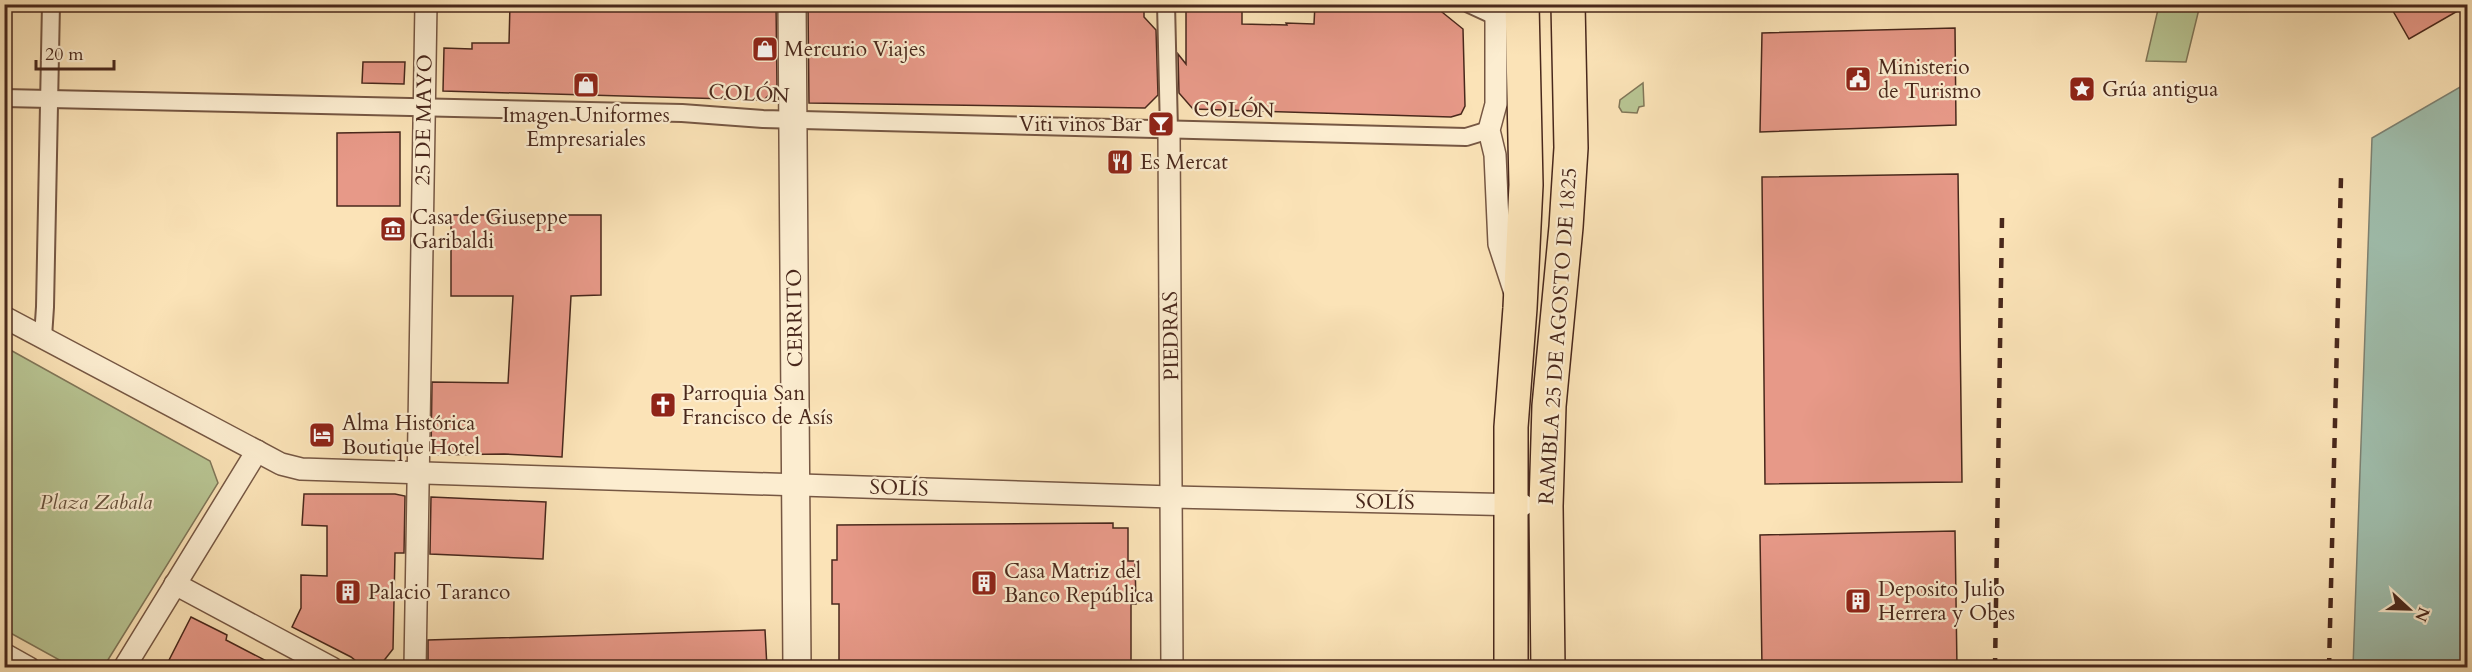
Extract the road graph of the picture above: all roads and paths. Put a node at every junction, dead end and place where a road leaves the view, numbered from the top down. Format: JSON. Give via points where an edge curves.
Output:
{"nodes":[{"id":1,"x":51,"y":4,"type":"edge"},
{"id":2,"x":426,"y":4,"type":"edge"},
{"id":3,"x":792,"y":4,"type":"edge"},
{"id":4,"x":1166,"y":4,"type":"edge"},
{"id":5,"x":1469,"y":4,"type":"edge"},
{"id":6,"x":1568,"y":4,"type":"edge"},
{"id":7,"x":1514,"y":10,"type":"edge"},
{"id":8,"x":4,"y":98,"type":"edge"},
{"id":9,"x":50,"y":100,"type":"junction"},
{"id":10,"x":424,"y":109,"type":"junction"},
{"id":11,"x":793,"y":119,"type":"junction"},
{"id":12,"x":1489,"y":130,"type":"junction"},
{"id":13,"x":1169,"y":131,"type":"junction"},
{"id":14,"x":1520,"y":308,"type":"junction"},
{"id":15,"x":4,"y":317,"type":"edge"},
{"id":16,"x":42,"y":337,"type":"junction"},
{"id":17,"x":257,"y":451,"type":"junction"},
{"id":18,"x":418,"y":473,"type":"junction"},
{"id":19,"x":796,"y":485,"type":"junction"},
{"id":20,"x":1173,"y":497,"type":"junction"},
{"id":21,"x":1512,"y":505,"type":"junction"},
{"id":22,"x":1546,"y":506,"type":"junction"},
{"id":23,"x":175,"y":584,"type":"junction"},
{"id":24,"x":4,"y":654,"type":"edge"},
{"id":25,"x":29,"y":668,"type":"edge"},
{"id":26,"x":124,"y":668,"type":"edge"},
{"id":27,"x":332,"y":668,"type":"edge"},
{"id":28,"x":415,"y":668,"type":"edge"},
{"id":29,"x":797,"y":668,"type":"edge"},
{"id":30,"x":1172,"y":668,"type":"edge"},
{"id":31,"x":1511,"y":668,"type":"edge"},
{"id":32,"x":1548,"y":668,"type":"edge"}],
"edges":[{"from":1,"to":9,"type":"street"},
{"from":2,"to":10,"type":"street","name":"25 DE MAYO"},
{"from":3,"to":11,"type":"street","name":"CERRITO"},
{"from":4,"to":13,"type":"street","name":"PIEDRAS"},
{"from":5,"to":7,"type":"street"},
{"from":6,"to":22,"type":"main road","name":"RAMBLA 25 DE AGOSTO DE 1825","via":[[1571,148],[1549,406]]},
{"from":7,"to":12,"type":"street","name":"RAMBLA 25 DE AGOSTO DE 1825"},
{"from":7,"to":14,"type":"main road","name":"RAMBLA 25 DE AGOSTO DE 1825","via":[[1526,185]]},
{"from":8,"to":9,"type":"street","name":"COLÓN"},
{"from":9,"to":10,"type":"street","name":"COLÓN"},
{"from":9,"to":16,"type":"street"},
{"from":10,"to":11,"type":"street","name":"COLÓN"},
{"from":10,"to":18,"type":"street","name":"25 DE MAYO"},
{"from":11,"to":13,"type":"street","name":"COLÓN"},
{"from":11,"to":19,"type":"street","name":"CERRITO"},
{"from":12,"to":13,"type":"street","name":"COLÓN","via":[[1466,137]]},
{"from":12,"to":14,"type":"street","name":"RAMBLA 25 DE AGOSTO DE 1825","via":[[1495,155],[1499,244]]},
{"from":13,"to":20,"type":"street","name":"PIEDRAS"},
{"from":14,"to":21,"type":"main road","name":"RAMBLA 25 DE AGOSTO DE 1825","via":[[1512,427]]},
{"from":15,"to":16,"type":"street","name":"SOLÍS"},
{"from":16,"to":17,"type":"street","name":"SOLÍS"},
{"from":17,"to":18,"type":"street","name":"SOLÍS","via":[[301,469]]},
{"from":17,"to":23,"type":"street"},
{"from":18,"to":19,"type":"street","name":"SOLÍS"},
{"from":18,"to":28,"type":"street","name":"25 DE MAYO"},
{"from":19,"to":20,"type":"street","name":"SOLÍS"},
{"from":19,"to":29,"type":"street","name":"CERRITO"},
{"from":20,"to":21,"type":"street","name":"SOLÍS"},
{"from":20,"to":30,"type":"street","name":"PIEDRAS"},
{"from":21,"to":22,"type":"street","name":"SOLÍS"},
{"from":21,"to":31,"type":"main road","name":"RAMBLA 25 DE AGOSTO DE 1825"},
{"from":22,"to":32,"type":"main road","name":"RAMBLA 25 DE AGOSTO DE 1825"},
{"from":23,"to":26,"type":"street"},
{"from":23,"to":27,"type":"street"},
{"from":24,"to":25,"type":"street"}]}
